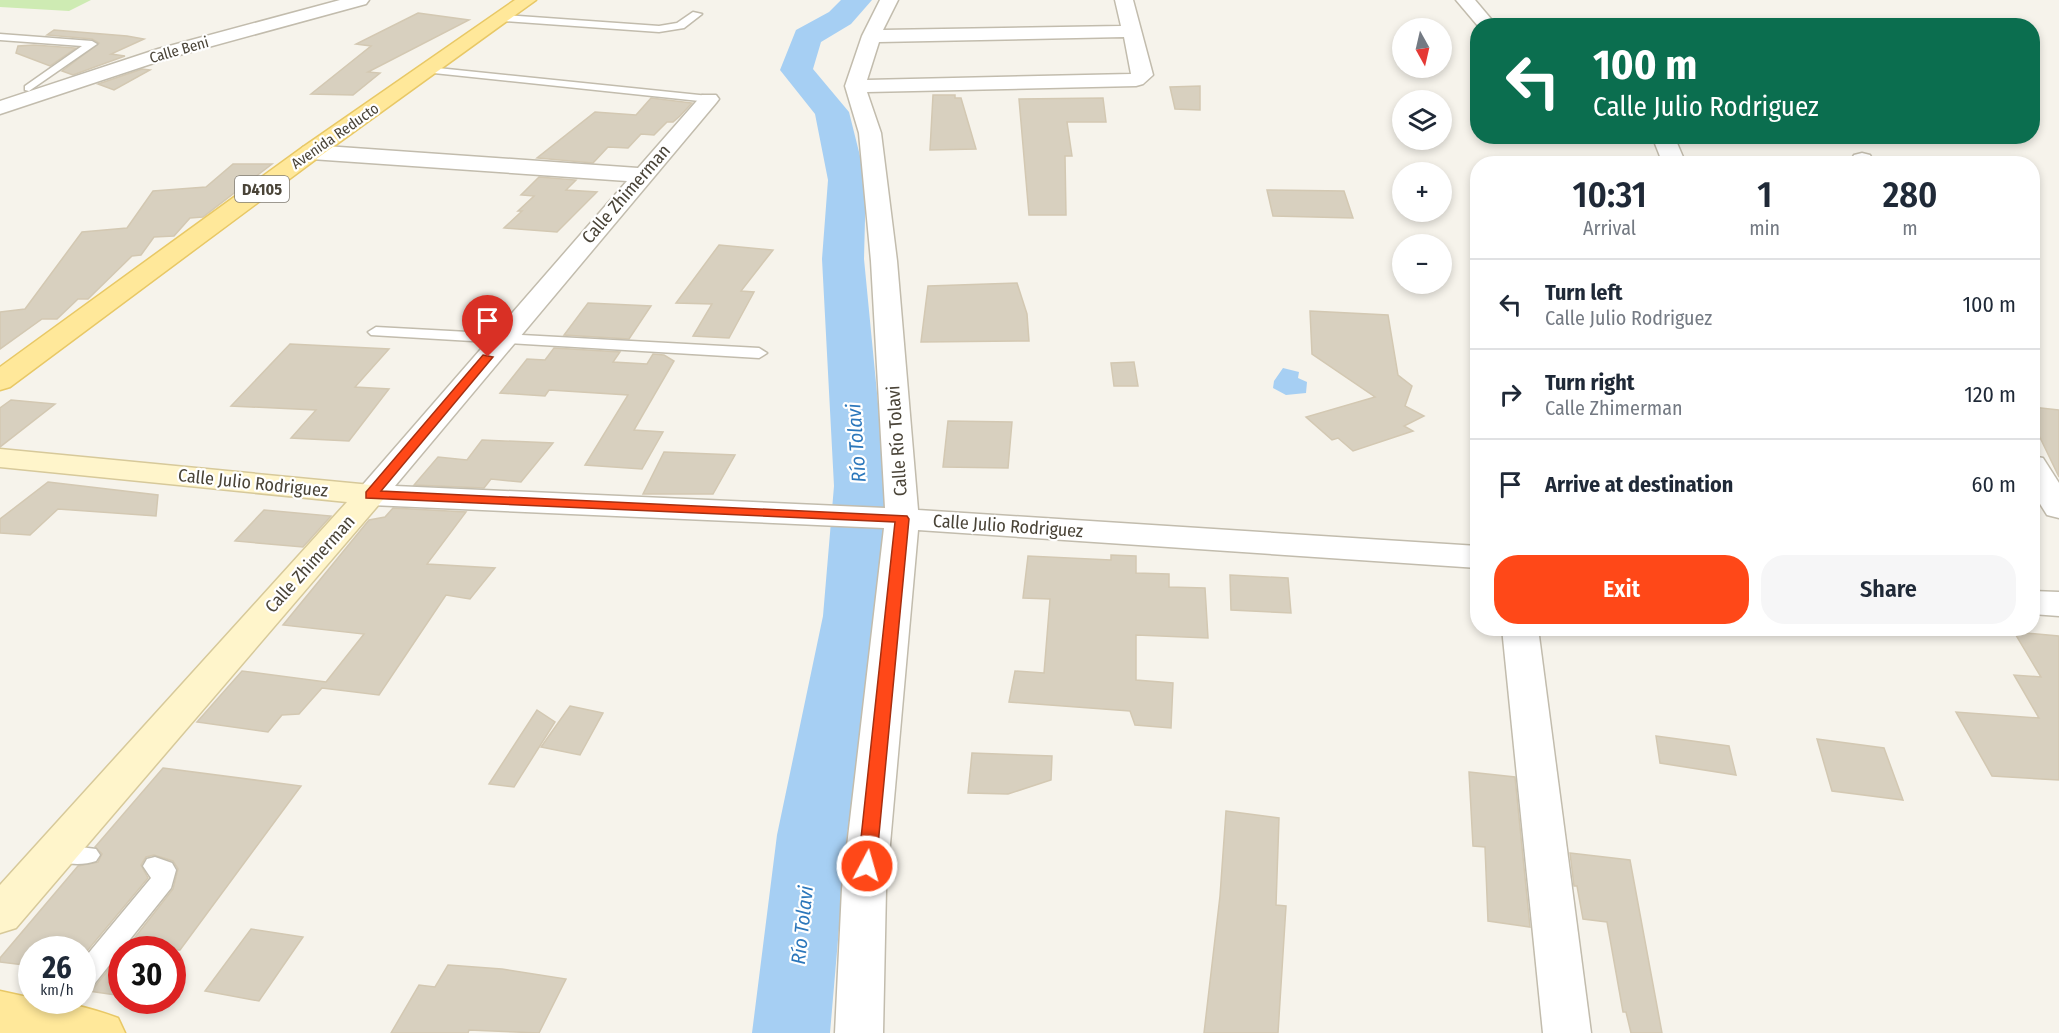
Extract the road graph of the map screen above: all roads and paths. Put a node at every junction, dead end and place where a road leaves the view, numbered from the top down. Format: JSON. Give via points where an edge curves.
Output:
{"nodes":[{"id":1,"x":360,"y":0,"type":"edge"},
{"id":2,"x":527,"y":0,"type":"edge"},
{"id":3,"x":889,"y":0,"type":"edge"},
{"id":4,"x":1124,"y":0,"type":"edge"},
{"id":5,"x":1465,"y":0,"type":"edge"},
{"id":6,"x":697,"y":14,"type":"dead end"},
{"id":7,"x":503,"y":18,"type":"junction"},
{"id":8,"x":1481,"y":18,"type":"edge"},
{"id":9,"x":1130,"y":31,"type":"junction"},
{"id":10,"x":872,"y":36,"type":"junction"},
{"id":11,"x":0,"y":37,"type":"edge"},
{"id":12,"x":428,"y":70,"type":"junction"},
{"id":13,"x":855,"y":86,"type":"junction"},
{"id":14,"x":29,"y":88,"type":"dead end"},
{"id":15,"x":709,"y":99,"type":"joint"},
{"id":16,"x":0,"y":108,"type":"edge"},
{"id":17,"x":311,"y":152,"type":"junction"},
{"id":18,"x":642,"y":175,"type":"junction"},
{"id":19,"x":376,"y":332,"type":"dead end"},
{"id":20,"x":502,"y":340,"type":"junction"},
{"id":21,"x":759,"y":353,"type":"dead end"},
{"id":22,"x":0,"y":381,"type":"edge"},
{"id":23,"x":0,"y":458,"type":"edge"},
{"id":24,"x":2040,"y":478,"type":"edge"},
{"id":25,"x":371,"y":495,"type":"junction"},
{"id":26,"x":2059,"y":508,"type":"edge"},
{"id":27,"x":888,"y":518,"type":"junction"},
{"id":28,"x":1470,"y":556,"type":"edge"},
{"id":29,"x":2040,"y":603,"type":"edge"},
{"id":30,"x":2059,"y":604,"type":"edge"},
{"id":31,"x":1521,"y":636,"type":"edge"},
{"id":32,"x":155,"y":866,"type":"dead end"},
{"id":33,"x":0,"y":915,"type":"edge"},
{"id":34,"x":96,"y":963,"type":"edge"},
{"id":35,"x":0,"y":1012,"type":"edge"},
{"id":36,"x":18,"y":1012,"type":"edge"},
{"id":37,"x":63,"y":1014,"type":"edge"},
{"id":38,"x":101,"y":1033,"type":"edge"},
{"id":39,"x":859,"y":1033,"type":"edge"},
{"id":40,"x":1567,"y":1033,"type":"edge"}],
"edges":[{"from":1,"to":16,"type":"street","name":"Calle Beni","via":[[165,53]]},
{"from":2,"to":7,"type":"main road","name":"Avenida Reducto","number":"D4105"},
{"from":3,"to":10,"type":"street"},
{"from":4,"to":9,"type":"street"},
{"from":5,"to":8,"type":"street"},
{"from":6,"to":7,"type":"lane","via":[[680,26],[659,29]]},
{"from":7,"to":12,"type":"main road","name":"Avenida Reducto","number":"D4105"},
{"from":9,"to":10,"type":"street"},
{"from":9,"to":13,"type":"street","via":[[1143,75],[1136,80]]},
{"from":10,"to":13,"type":"street"},
{"from":11,"to":14,"type":"lane","via":[[92,44]]},
{"from":12,"to":15,"type":"lane"},
{"from":12,"to":17,"type":"main road","name":"Avenida Reducto","number":"D4105"},
{"from":13,"to":27,"type":"street","name":"Calle Río Tolavi","via":[[870,133],[884,261]]},
{"from":15,"to":18,"type":"street","name":"Calle Zhimerman"},
{"from":17,"to":18,"type":"street"},
{"from":17,"to":22,"type":"main road","name":"Avenida Reducto","number":"D4105"},
{"from":18,"to":20,"type":"street","name":"Calle Zhimerman"},
{"from":19,"to":20,"type":"lane"},
{"from":20,"to":21,"type":"lane"},
{"from":20,"to":25,"type":"street","name":"Calle Zhimerman"},
{"from":23,"to":25,"type":"main road","name":"Calle Julio Rodriguez"},
{"from":24,"to":26,"type":"street"},
{"from":25,"to":27,"type":"street","name":"Calle Julio Rodriguez"},
{"from":25,"to":33,"type":"main road","name":"Calle Zhimerman","via":[[71,854]]},
{"from":27,"to":28,"type":"street","name":"Calle Julio Rodriguez"},
{"from":27,"to":39,"type":"street","name":"Calle Río Tolavi","via":[[864,889]]},
{"from":29,"to":30,"type":"street"},
{"from":31,"to":40,"type":"street"},
{"from":32,"to":34,"type":"lane","via":[[164,870],[163,881]]},
{"from":35,"to":36,"type":"main road"},
{"from":37,"to":38,"type":"main road"}]}
